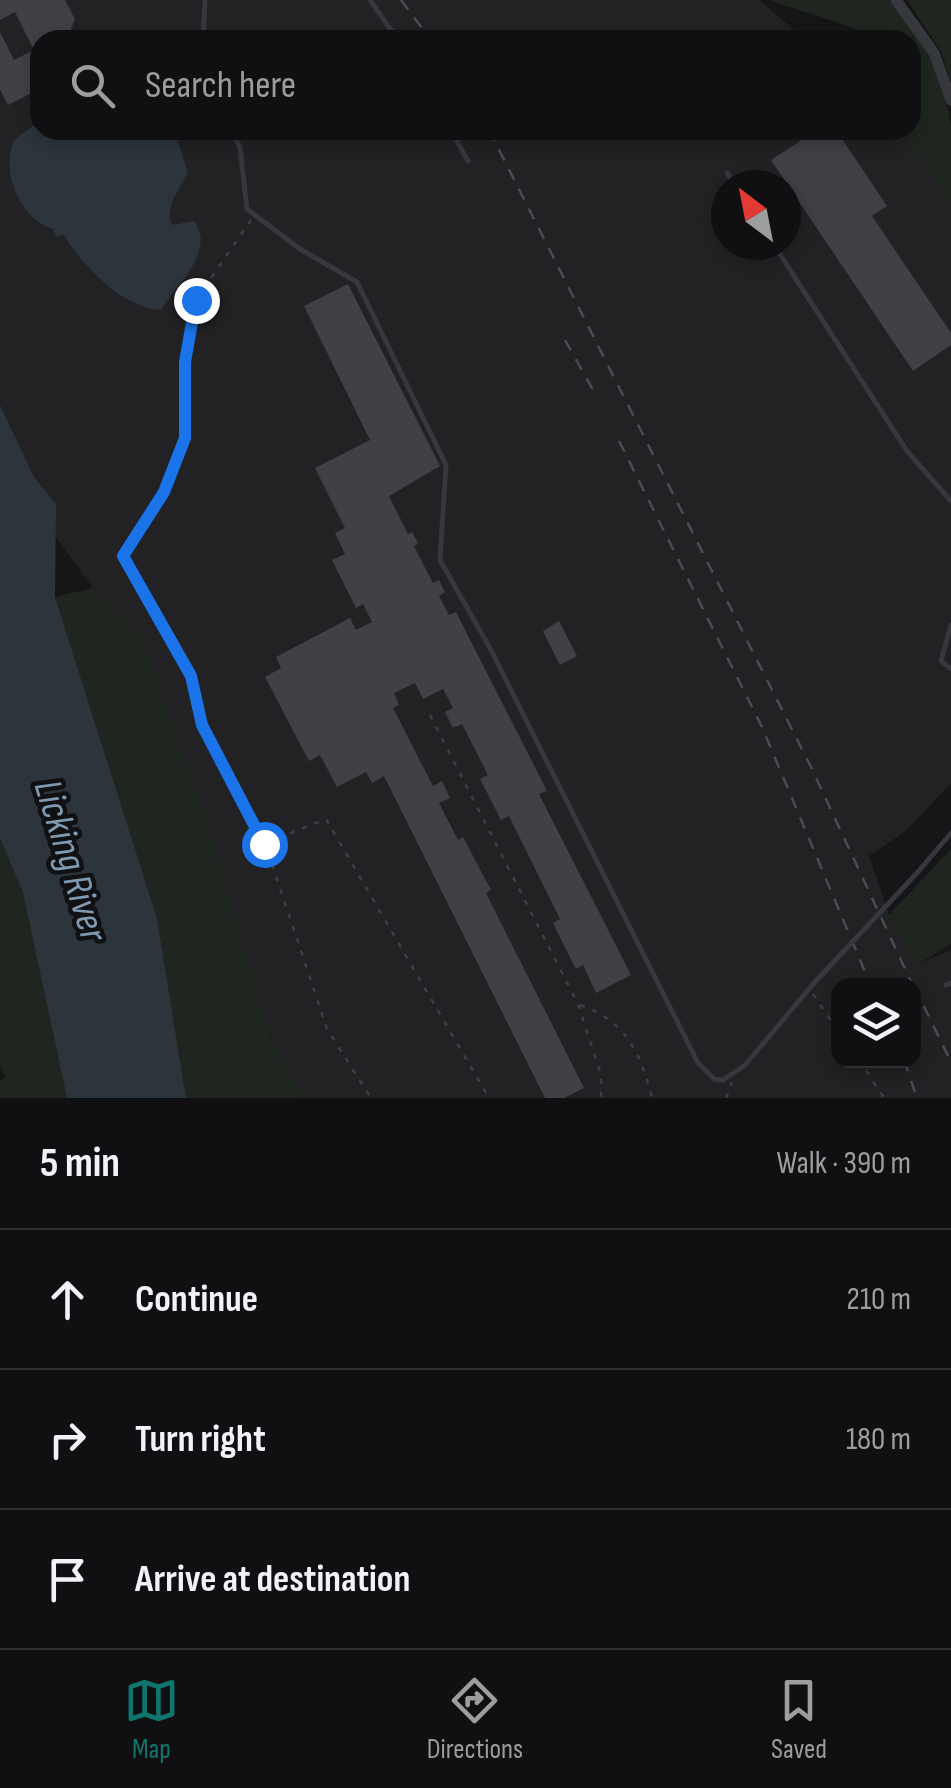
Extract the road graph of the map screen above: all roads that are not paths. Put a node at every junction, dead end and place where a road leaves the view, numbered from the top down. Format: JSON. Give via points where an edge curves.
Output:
{"nodes":[{"id":1,"x":205,"y":0,"type":"edge"},
{"id":2,"x":370,"y":0,"type":"edge"},
{"id":3,"x":896,"y":0,"type":"edge"},
{"id":4,"x":204,"y":30,"type":"edge"},
{"id":5,"x":391,"y":30,"type":"edge"},
{"id":6,"x":918,"y":30,"type":"edge"},
{"id":7,"x":921,"y":35,"type":"edge"},
{"id":8,"x":951,"y":100,"type":"edge"},
{"id":9,"x":236,"y":140,"type":"edge"},
{"id":10,"x":456,"y":140,"type":"edge"},
{"id":11,"x":468,"y":162,"type":"dead end"},
{"id":12,"x":784,"y":260,"type":"edge"},
{"id":13,"x":951,"y":500,"type":"edge"},
{"id":14,"x":951,"y":625,"type":"edge"},
{"id":15,"x":951,"y":670,"type":"edge"},
{"id":16,"x":951,"y":833,"type":"edge"}],
"edges":[{"from":1,"to":4,"type":"lane"},
{"from":2,"to":5,"type":"lane"},
{"from":3,"to":6,"type":"street"},
{"from":7,"to":8,"type":"street"},
{"from":9,"to":16,"type":"lane","bridge":true,"via":[[248,209],[358,282],[446,465],[440,560],[698,1063],[714,1079],[734,1075]]},
{"from":10,"to":11,"type":"lane"},
{"from":12,"to":13,"type":"lane","via":[[907,451]]},
{"from":14,"to":15,"type":"lane","via":[[941,661]]}]}
